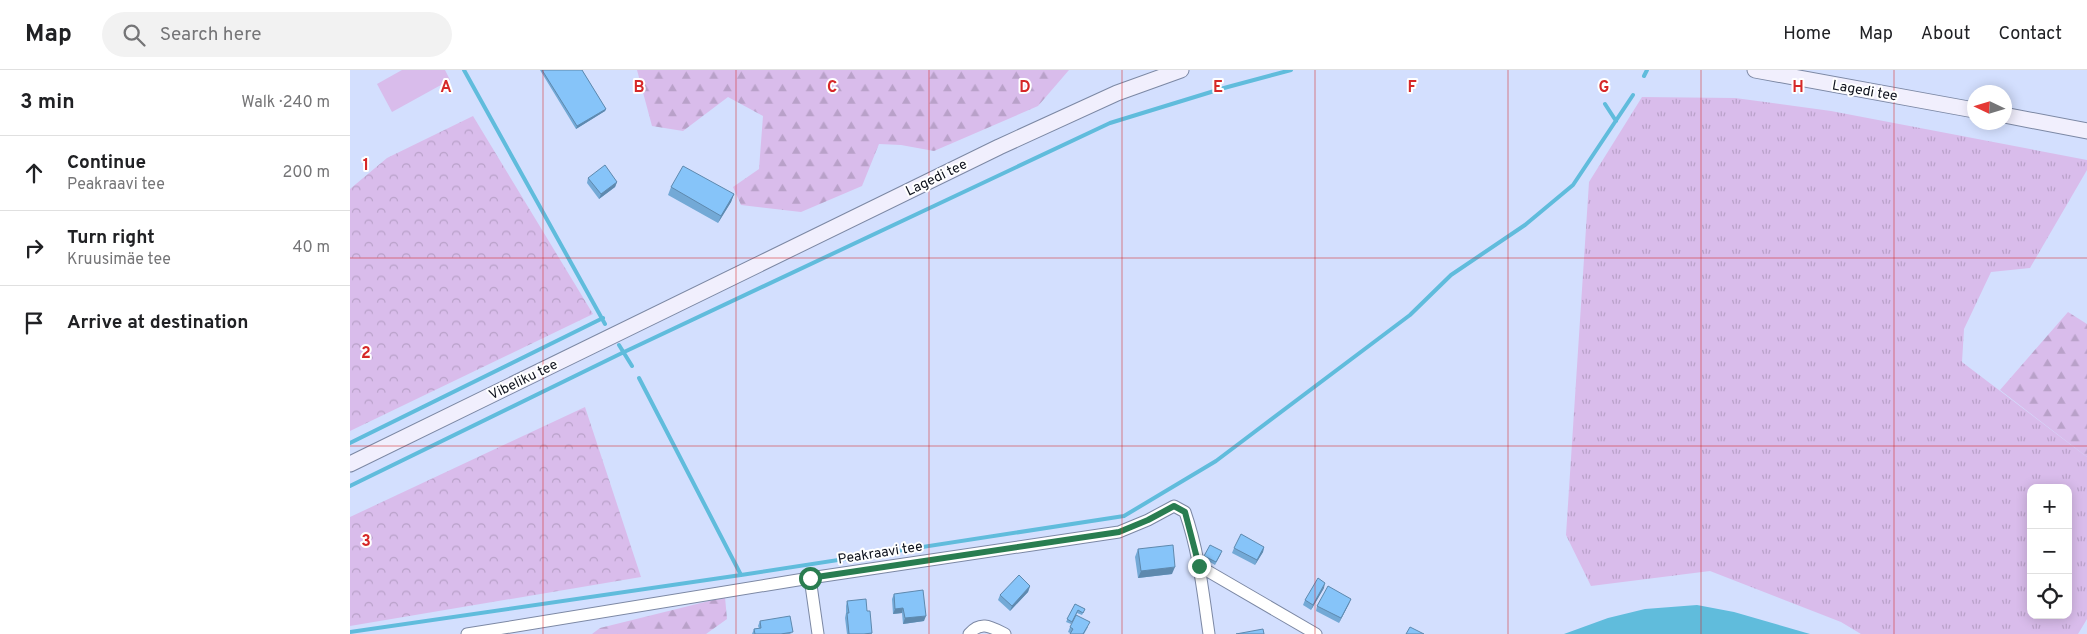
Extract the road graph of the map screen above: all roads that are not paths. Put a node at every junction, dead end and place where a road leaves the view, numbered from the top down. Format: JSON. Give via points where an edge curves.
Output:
{"nodes":[{"id":1,"x":1181,"y":70,"type":"edge"},
{"id":2,"x":1756,"y":70,"type":"edge"},
{"id":3,"x":1967,"y":109,"type":"edge"},
{"id":4,"x":2012,"y":117,"type":"edge"},
{"id":5,"x":2087,"y":131,"type":"edge"},
{"id":6,"x":696,"y":294,"type":"joint"},
{"id":7,"x":350,"y":464,"type":"edge"},
{"id":8,"x":1199,"y":566,"type":"junction"},
{"id":9,"x":810,"y":578,"type":"junction"},
{"id":10,"x":467,"y":634,"type":"edge"},
{"id":11,"x":818,"y":634,"type":"edge"},
{"id":12,"x":969,"y":634,"type":"edge"},
{"id":13,"x":1005,"y":634,"type":"edge"},
{"id":14,"x":1209,"y":634,"type":"edge"},
{"id":15,"x":1316,"y":634,"type":"edge"}],
"edges":[{"from":1,"to":6,"type":"street","name":"Lagedi tee","via":[[1117,93],[999,146]]},
{"from":2,"to":3,"type":"street","name":"Lagedi tee"},
{"from":4,"to":5,"type":"street"},
{"from":6,"to":7,"type":"street","name":"Vibeliku tee"},
{"from":8,"to":9,"type":"street","name":"Peakraavi tee","via":[[1185,512],[1174,506],[1119,532]]},
{"from":8,"to":14,"type":"street"},
{"from":8,"to":15,"type":"street"},
{"from":9,"to":10,"type":"street","name":"Peakraavi tee"},
{"from":9,"to":11,"type":"street"},
{"from":12,"to":13,"type":"street","via":[[981,625],[988,625]]}]}
